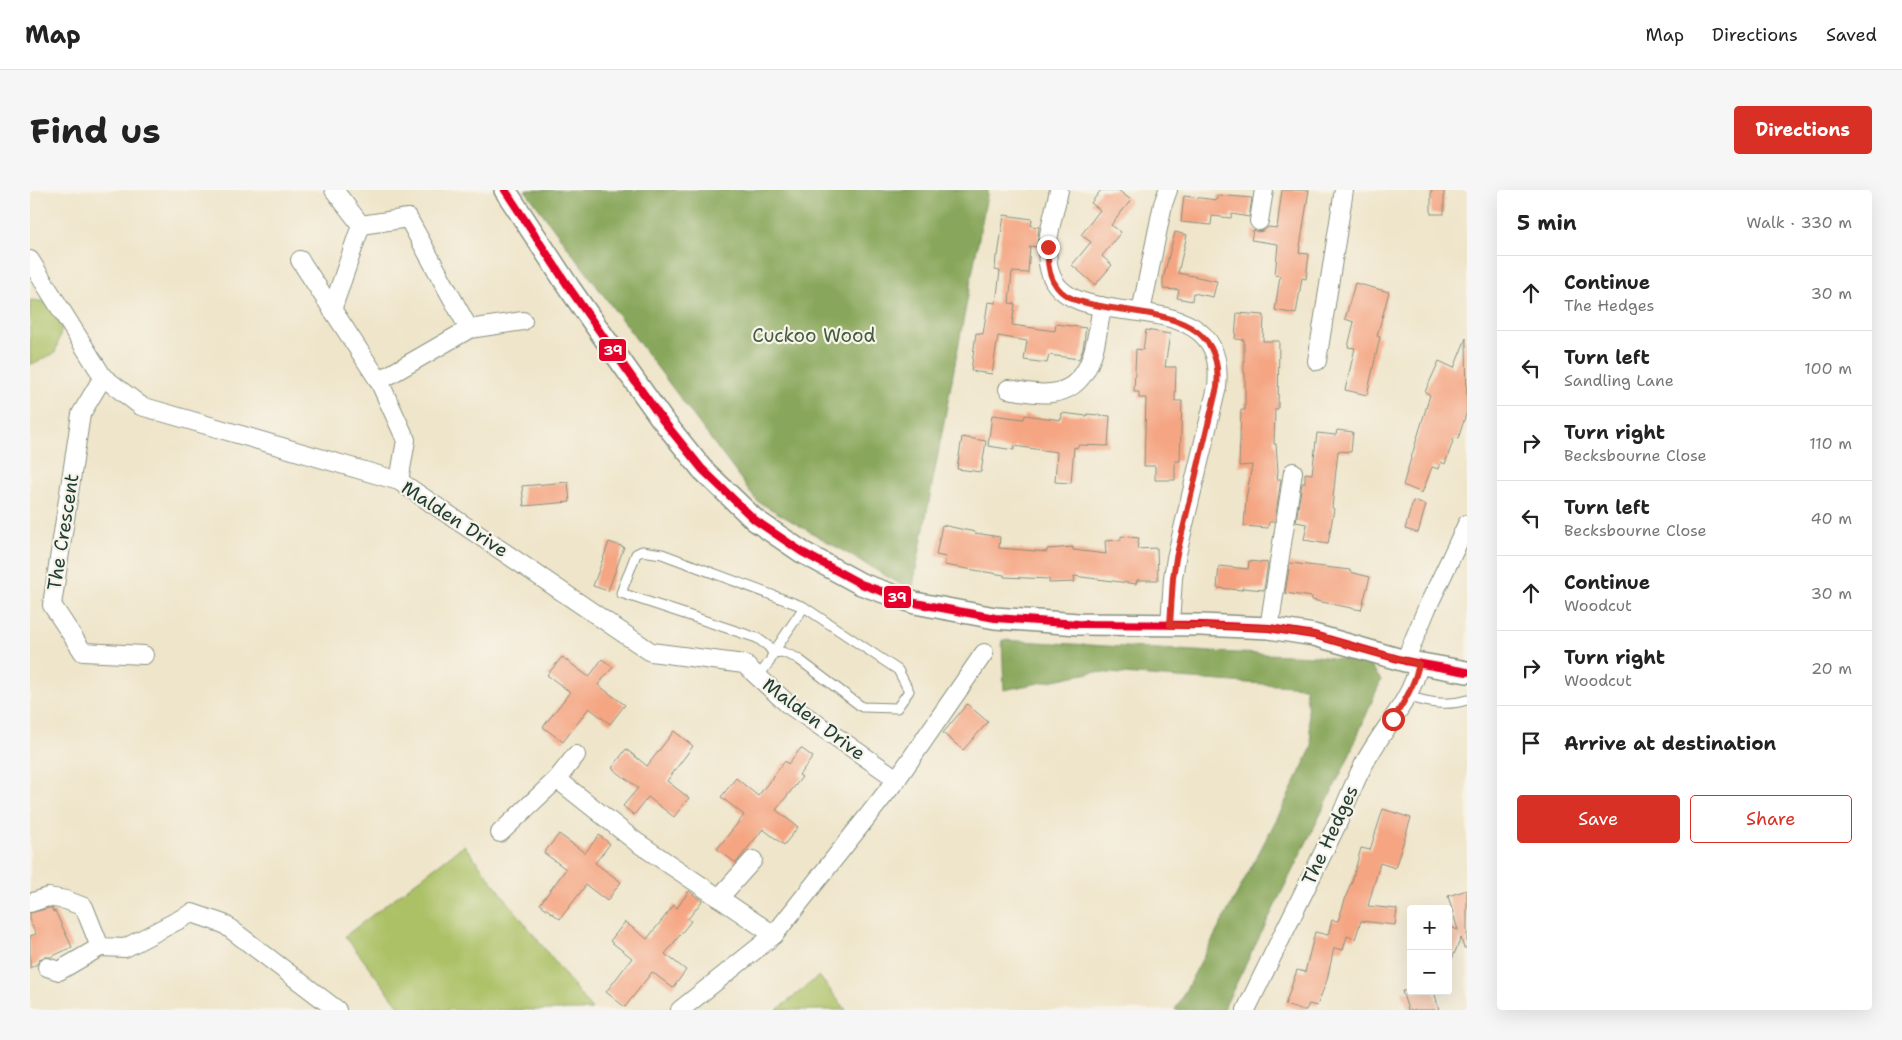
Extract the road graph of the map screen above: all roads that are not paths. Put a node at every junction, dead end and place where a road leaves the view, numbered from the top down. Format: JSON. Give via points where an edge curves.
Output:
{"nodes":[{"id":1,"x":334,"y":190,"type":"edge"},
{"id":2,"x":505,"y":190,"type":"edge"},
{"id":3,"x":1059,"y":190,"type":"edge"},
{"id":4,"x":1168,"y":190,"type":"edge"},
{"id":5,"x":1264,"y":190,"type":"edge"},
{"id":6,"x":1344,"y":190,"type":"edge"},
{"id":7,"x":1259,"y":221,"type":"dead end"},
{"id":8,"x":361,"y":225,"type":"junction"},
{"id":9,"x":30,"y":260,"type":"edge"},
{"id":10,"x":300,"y":260,"type":"dead end"},
{"id":11,"x":1102,"y":306,"type":"junction"},
{"id":12,"x":332,"y":310,"type":"junction"},
{"id":13,"x":1141,"y":312,"type":"junction"},
{"id":14,"x":523,"y":321,"type":"dead end"},
{"id":15,"x":468,"y":329,"type":"junction"},
{"id":16,"x":1317,"y":361,"type":"dead end"},
{"id":17,"x":103,"y":377,"type":"junction"},
{"id":18,"x":379,"y":381,"type":"junction"},
{"id":19,"x":1008,"y":389,"type":"dead end"},
{"id":20,"x":1293,"y":472,"type":"dead end"},
{"id":21,"x":399,"y":481,"type":"junction"},
{"id":22,"x":1467,"y":524,"type":"edge"},
{"id":23,"x":804,"y":607,"type":"junction"},
{"id":24,"x":1170,"y":625,"type":"junction"},
{"id":25,"x":1269,"y":628,"type":"junction"},
{"id":26,"x":773,"y":653,"type":"junction"},
{"id":27,"x":984,"y":653,"type":"dead end"},
{"id":28,"x":144,"y":655,"type":"dead end"},
{"id":29,"x":1412,"y":662,"type":"junction"},
{"id":30,"x":1467,"y":672,"type":"edge"},
{"id":31,"x":758,"y":677,"type":"junction"},
{"id":32,"x":1409,"y":696,"type":"junction"},
{"id":33,"x":1467,"y":700,"type":"edge"},
{"id":34,"x":576,"y":755,"type":"dead end"},
{"id":35,"x":557,"y":779,"type":"junction"},
{"id":36,"x":897,"y":779,"type":"junction"},
{"id":37,"x":500,"y":833,"type":"dead end"},
{"id":38,"x":753,"y":860,"type":"dead end"},
{"id":39,"x":719,"y":898,"type":"junction"},
{"id":40,"x":30,"y":903,"type":"edge"},
{"id":41,"x":774,"y":935,"type":"junction"},
{"id":42,"x":100,"y":946,"type":"junction"},
{"id":43,"x":47,"y":967,"type":"dead end"},
{"id":44,"x":337,"y":1010,"type":"edge"},
{"id":45,"x":680,"y":1010,"type":"edge"},
{"id":46,"x":1246,"y":1010,"type":"edge"}],
"edges":[{"from":1,"to":8,"type":"street"},
{"from":2,"to":24,"type":"street","via":[[624,366],[702,469],[755,520],[796,548],[861,584],[947,611],[1036,622]]},
{"from":3,"to":11,"type":"street","via":[[1048,247],[1050,274],[1066,296]]},
{"from":4,"to":13,"type":"street"},
{"from":5,"to":7,"type":"street"},
{"from":6,"to":16,"type":"street"},
{"from":8,"to":12,"type":"street"},
{"from":8,"to":15,"type":"street","via":[[408,218]]},
{"from":9,"to":17,"type":"street","name":"Malden Drive"},
{"from":10,"to":12,"type":"street"},
{"from":11,"to":13,"type":"street"},
{"from":11,"to":19,"type":"street","via":[[1090,362],[1077,383],[1051,394]]},
{"from":12,"to":18,"type":"street"},
{"from":13,"to":24,"type":"street","via":[[1180,321],[1197,330],[1210,346],[1218,372],[1176,558]]},
{"from":14,"to":15,"type":"street"},
{"from":15,"to":18,"type":"street"},
{"from":17,"to":21,"type":"street","name":"Malden Drive","via":[[141,406]]},
{"from":17,"to":28,"type":"street","name":"The Crescent","via":[[81,414],[52,605],[83,652]]},
{"from":18,"to":21,"type":"street","via":[[406,440]]},
{"from":20,"to":25,"type":"street"},
{"from":21,"to":31,"type":"street","name":"Malden Drive","via":[[651,652],[744,664]]},
{"from":22,"to":29,"type":"street","name":"The Hedges","via":[[1423,616]]},
{"from":23,"to":26,"type":"lane"},
{"from":23,"to":26,"type":"lane","via":[[898,670],[908,691],[897,708],[862,707],[796,658],[782,652]]},
{"from":23,"to":26,"type":"lane","via":[[662,554],[642,551],[636,554],[620,593],[757,638]]},
{"from":24,"to":25,"type":"street"},
{"from":25,"to":29,"type":"street","via":[[1314,635]]},
{"from":26,"to":31,"type":"lane"},
{"from":27,"to":36,"type":"street"},
{"from":29,"to":30,"type":"street"},
{"from":29,"to":32,"type":"street","name":"The Hedges","via":[[1416,680]]},
{"from":31,"to":36,"type":"street","name":"Malden Drive","via":[[788,704]]},
{"from":32,"to":33,"type":"lane","via":[[1423,701],[1457,703]]},
{"from":32,"to":46,"type":"street","name":"The Hedges","via":[[1362,767]]},
{"from":34,"to":35,"type":"street"},
{"from":35,"to":37,"type":"street"},
{"from":35,"to":39,"type":"street","via":[[635,841]]},
{"from":36,"to":41,"type":"street"},
{"from":38,"to":39,"type":"street"},
{"from":39,"to":41,"type":"street"},
{"from":40,"to":42,"type":"street","via":[[48,897],[84,907]]},
{"from":41,"to":45,"type":"street"},
{"from":42,"to":43,"type":"street","via":[[59,971]]},
{"from":42,"to":44,"type":"street","via":[[125,948],[192,913],[224,924]]}]}
